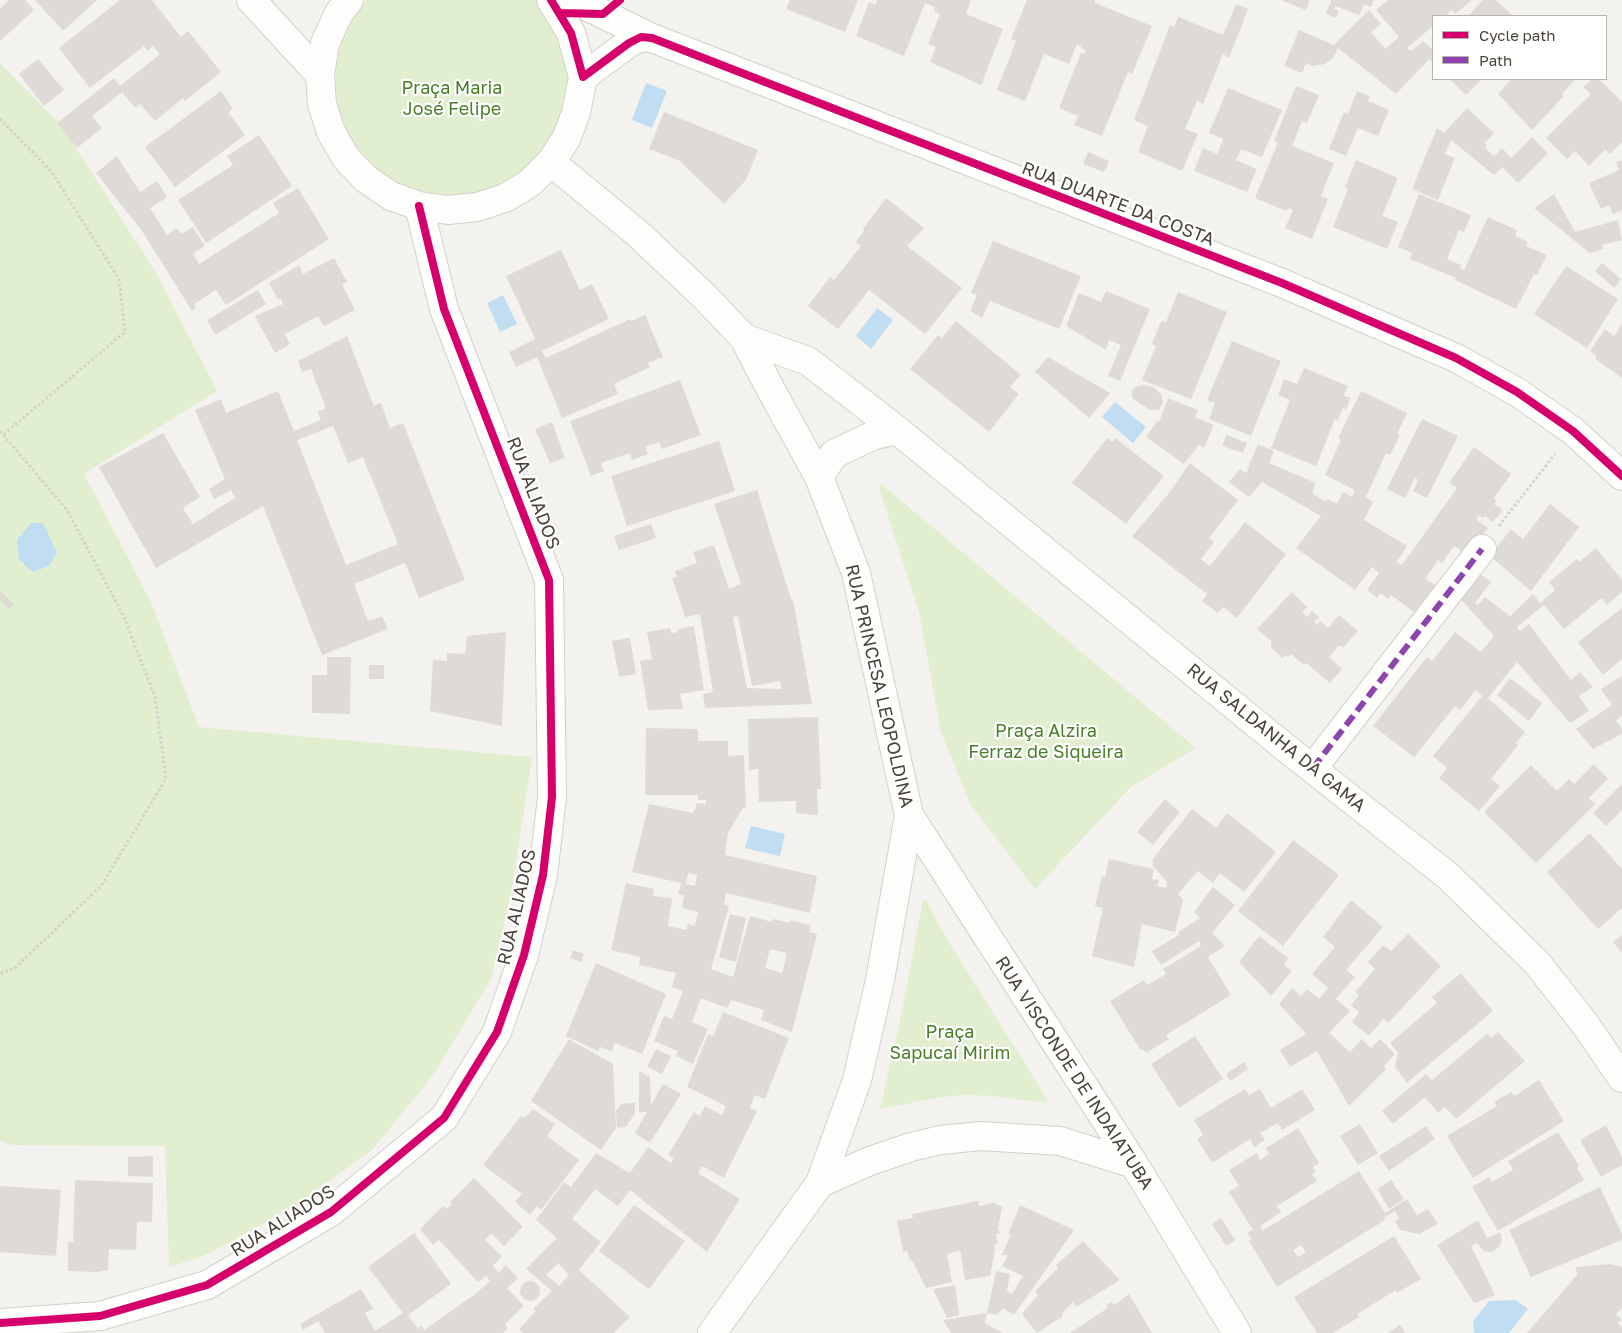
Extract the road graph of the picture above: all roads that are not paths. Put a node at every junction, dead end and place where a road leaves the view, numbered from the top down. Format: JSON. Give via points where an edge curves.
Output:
{"nodes":[{"id":1,"x":251,"y":0,"type":"edge"},
{"id":2,"x":349,"y":0,"type":"edge"},
{"id":3,"x":551,"y":0,"type":"edge"},
{"id":4,"x":574,"y":0,"type":"edge"},
{"id":5,"x":652,"y":38,"type":"junction"},
{"id":6,"x":320,"y":75,"type":"junction"},
{"id":7,"x":583,"y":77,"type":"junction"},
{"id":8,"x":551,"y":162,"type":"junction"},
{"id":9,"x":419,"y":206,"type":"junction"},
{"id":10,"x":744,"y":338,"type":"junction"},
{"id":11,"x":897,"y":430,"type":"junction"},
{"id":12,"x":819,"y":476,"type":"junction"},
{"id":13,"x":1622,"y":476,"type":"edge"},
{"id":14,"x":1482,"y":549,"type":"road end"},
{"id":15,"x":1312,"y":768,"type":"junction"},
{"id":16,"x":909,"y":815,"type":"junction"},
{"id":17,"x":1622,"y":1078,"type":"edge"},
{"id":18,"x":1134,"y":1164,"type":"junction"},
{"id":19,"x":820,"y":1183,"type":"junction"},
{"id":20,"x":0,"y":1324,"type":"edge"},
{"id":21,"x":712,"y":1333,"type":"edge"},
{"id":22,"x":1237,"y":1333,"type":"edge"}],
"edges":[{"from":1,"to":6,"type":"street"},
{"from":2,"to":6,"type":"street","via":[[325,43]]},
{"from":3,"to":7,"type":"street","via":[[571,33]]},
{"from":4,"to":5,"type":"street","name":"RUA DUARTE DA COSTA"},
{"from":5,"to":7,"type":"street","via":[[641,37],[629,43]]},
{"from":5,"to":13,"type":"street","name":"RUA DUARTE DA COSTA","via":[[1291,287],[1456,358],[1518,392],[1573,431]]},
{"from":6,"to":9,"type":"street","via":[[322,104],[331,132],[346,158],[366,179],[391,196]]},
{"from":7,"to":8,"type":"street","via":[[576,113],[566,139]]},
{"from":8,"to":9,"type":"street","via":[[530,183],[505,198],[477,207],[448,210]]},
{"from":8,"to":10,"type":"street","name":"RUA PRINCESA LEOPOLDINA","via":[[637,232]]},
{"from":9,"to":20,"type":"street","name":"RUA ALIADOS","via":[[444,309],[549,580],[552,797],[544,866],[524,956],[497,1032],[444,1118],[331,1212],[207,1285],[100,1316]]},
{"from":10,"to":11,"type":"street","name":"RUA SALDANHA DA GAMA","via":[[808,361]]},
{"from":10,"to":12,"type":"street","name":"RUA PRINCESA LEOPOLDINA"},
{"from":11,"to":12,"type":"street","via":[[872,436],[834,454]]},
{"from":11,"to":15,"type":"street","name":"RUA SALDANHA DA GAMA"},
{"from":12,"to":16,"type":"street","name":"RUA PRINCESA LEOPOLDINA","via":[[856,573]]},
{"from":14,"to":15,"type":"street"},
{"from":15,"to":17,"type":"street","name":"RUA SALDANHA DA GAMA","via":[[1448,876],[1536,962]]},
{"from":16,"to":18,"type":"street","name":"RUA VISCONDE DE INDAIATUBA"},
{"from":16,"to":19,"type":"street","name":"RUA PRINCESA LEOPOLDINA","via":[[880,980],[857,1080]]},
{"from":18,"to":19,"type":"street","via":[[1060,1142],[981,1136],[911,1146]]},
{"from":18,"to":22,"type":"street","name":"RUA VISCONDE DE INDAIATUBA"},
{"from":19,"to":21,"type":"street","name":"RUA PRINCESA LEOPOLDINA"}]}
